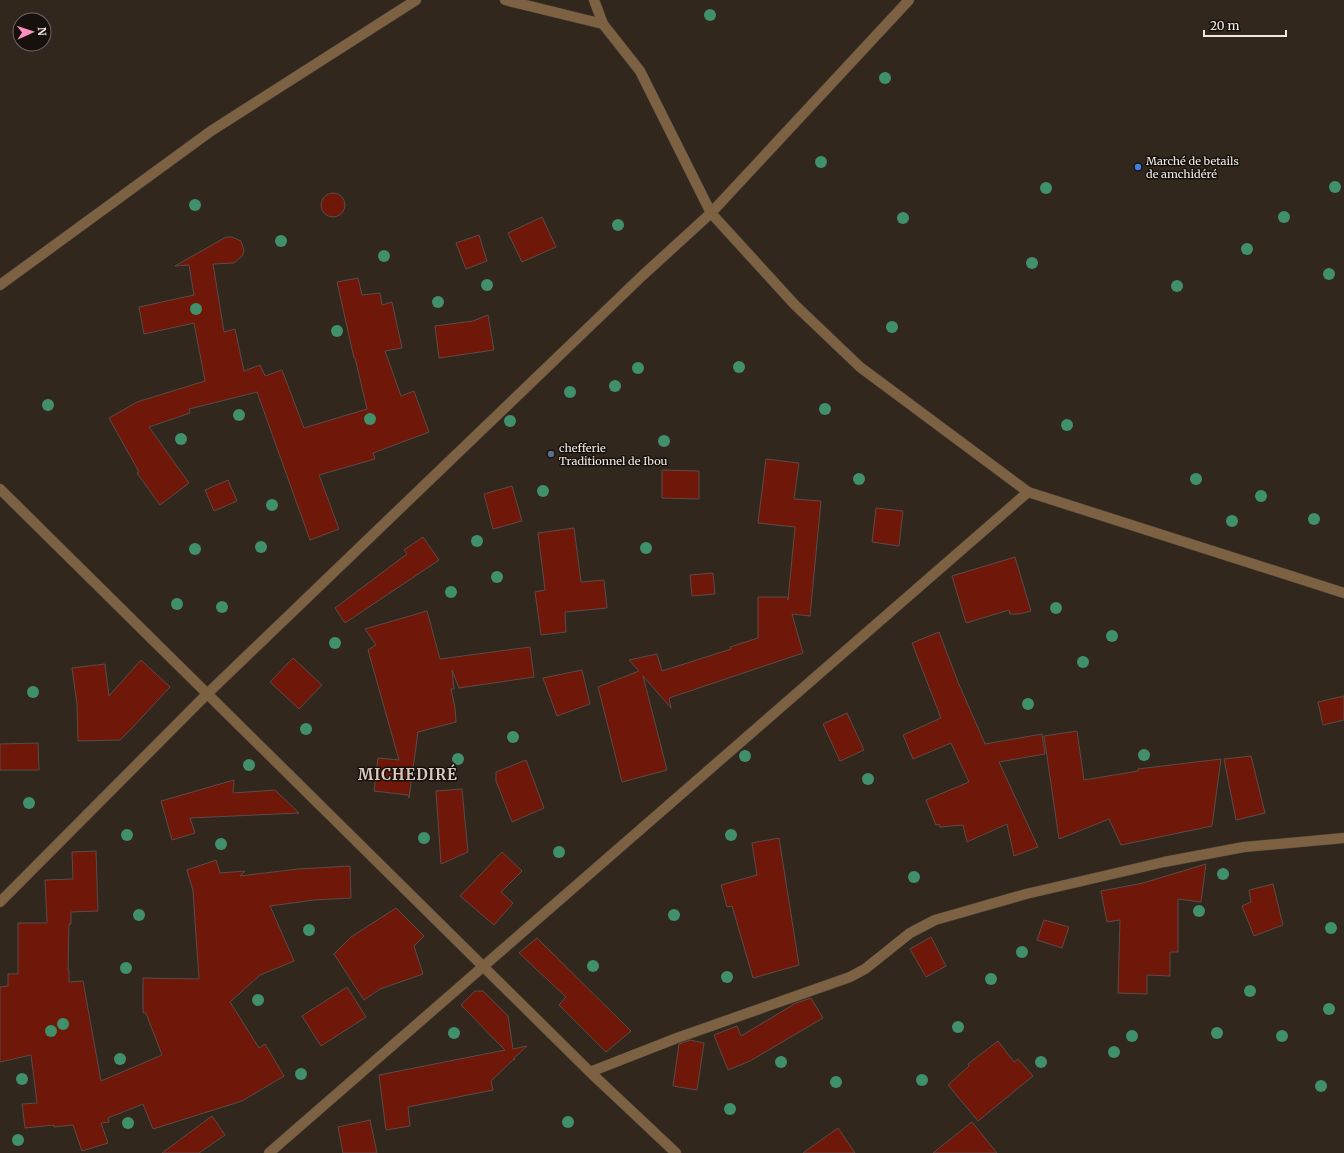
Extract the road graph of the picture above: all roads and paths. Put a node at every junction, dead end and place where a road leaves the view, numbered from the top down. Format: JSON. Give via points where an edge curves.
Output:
{"nodes":[{"id":1,"x":416,"y":0,"type":"edge"},
{"id":2,"x":506,"y":0,"type":"edge"},
{"id":3,"x":594,"y":0,"type":"edge"},
{"id":4,"x":909,"y":0,"type":"edge"},
{"id":5,"x":603,"y":24,"type":"junction"},
{"id":6,"x":712,"y":213,"type":"junction"},
{"id":7,"x":0,"y":285,"type":"edge"},
{"id":8,"x":0,"y":489,"type":"edge"},
{"id":9,"x":1028,"y":492,"type":"junction"},
{"id":10,"x":1342,"y":595,"type":"edge"},
{"id":11,"x":207,"y":694,"type":"junction"},
{"id":12,"x":1344,"y":838,"type":"edge"},
{"id":13,"x":0,"y":902,"type":"edge"},
{"id":14,"x":484,"y":966,"type":"junction"},
{"id":15,"x":590,"y":1072,"type":"junction"},
{"id":16,"x":269,"y":1153,"type":"edge"},
{"id":17,"x":676,"y":1153,"type":"edge"}],
"edges":[{"from":1,"to":7,"type":"street","via":[[211,131]]},
{"from":2,"to":5,"type":"street"},
{"from":3,"to":5,"type":"street"},
{"from":4,"to":6,"type":"street"},
{"from":5,"to":6,"type":"street","via":[[640,71]]},
{"from":6,"to":9,"type":"street","via":[[795,305],[860,367]]},
{"from":6,"to":11,"type":"street","via":[[642,276]]},
{"from":8,"to":11,"type":"street"},
{"from":9,"to":10,"type":"street"},
{"from":9,"to":14,"type":"street"},
{"from":11,"to":13,"type":"street"},
{"from":11,"to":14,"type":"street"},
{"from":12,"to":15,"type":"street","via":[[1244,848],[1164,862],[1026,894],[935,920],[910,933],[850,977],[677,1038]]},
{"from":14,"to":15,"type":"street"},
{"from":14,"to":16,"type":"street"},
{"from":15,"to":17,"type":"street"}]}
